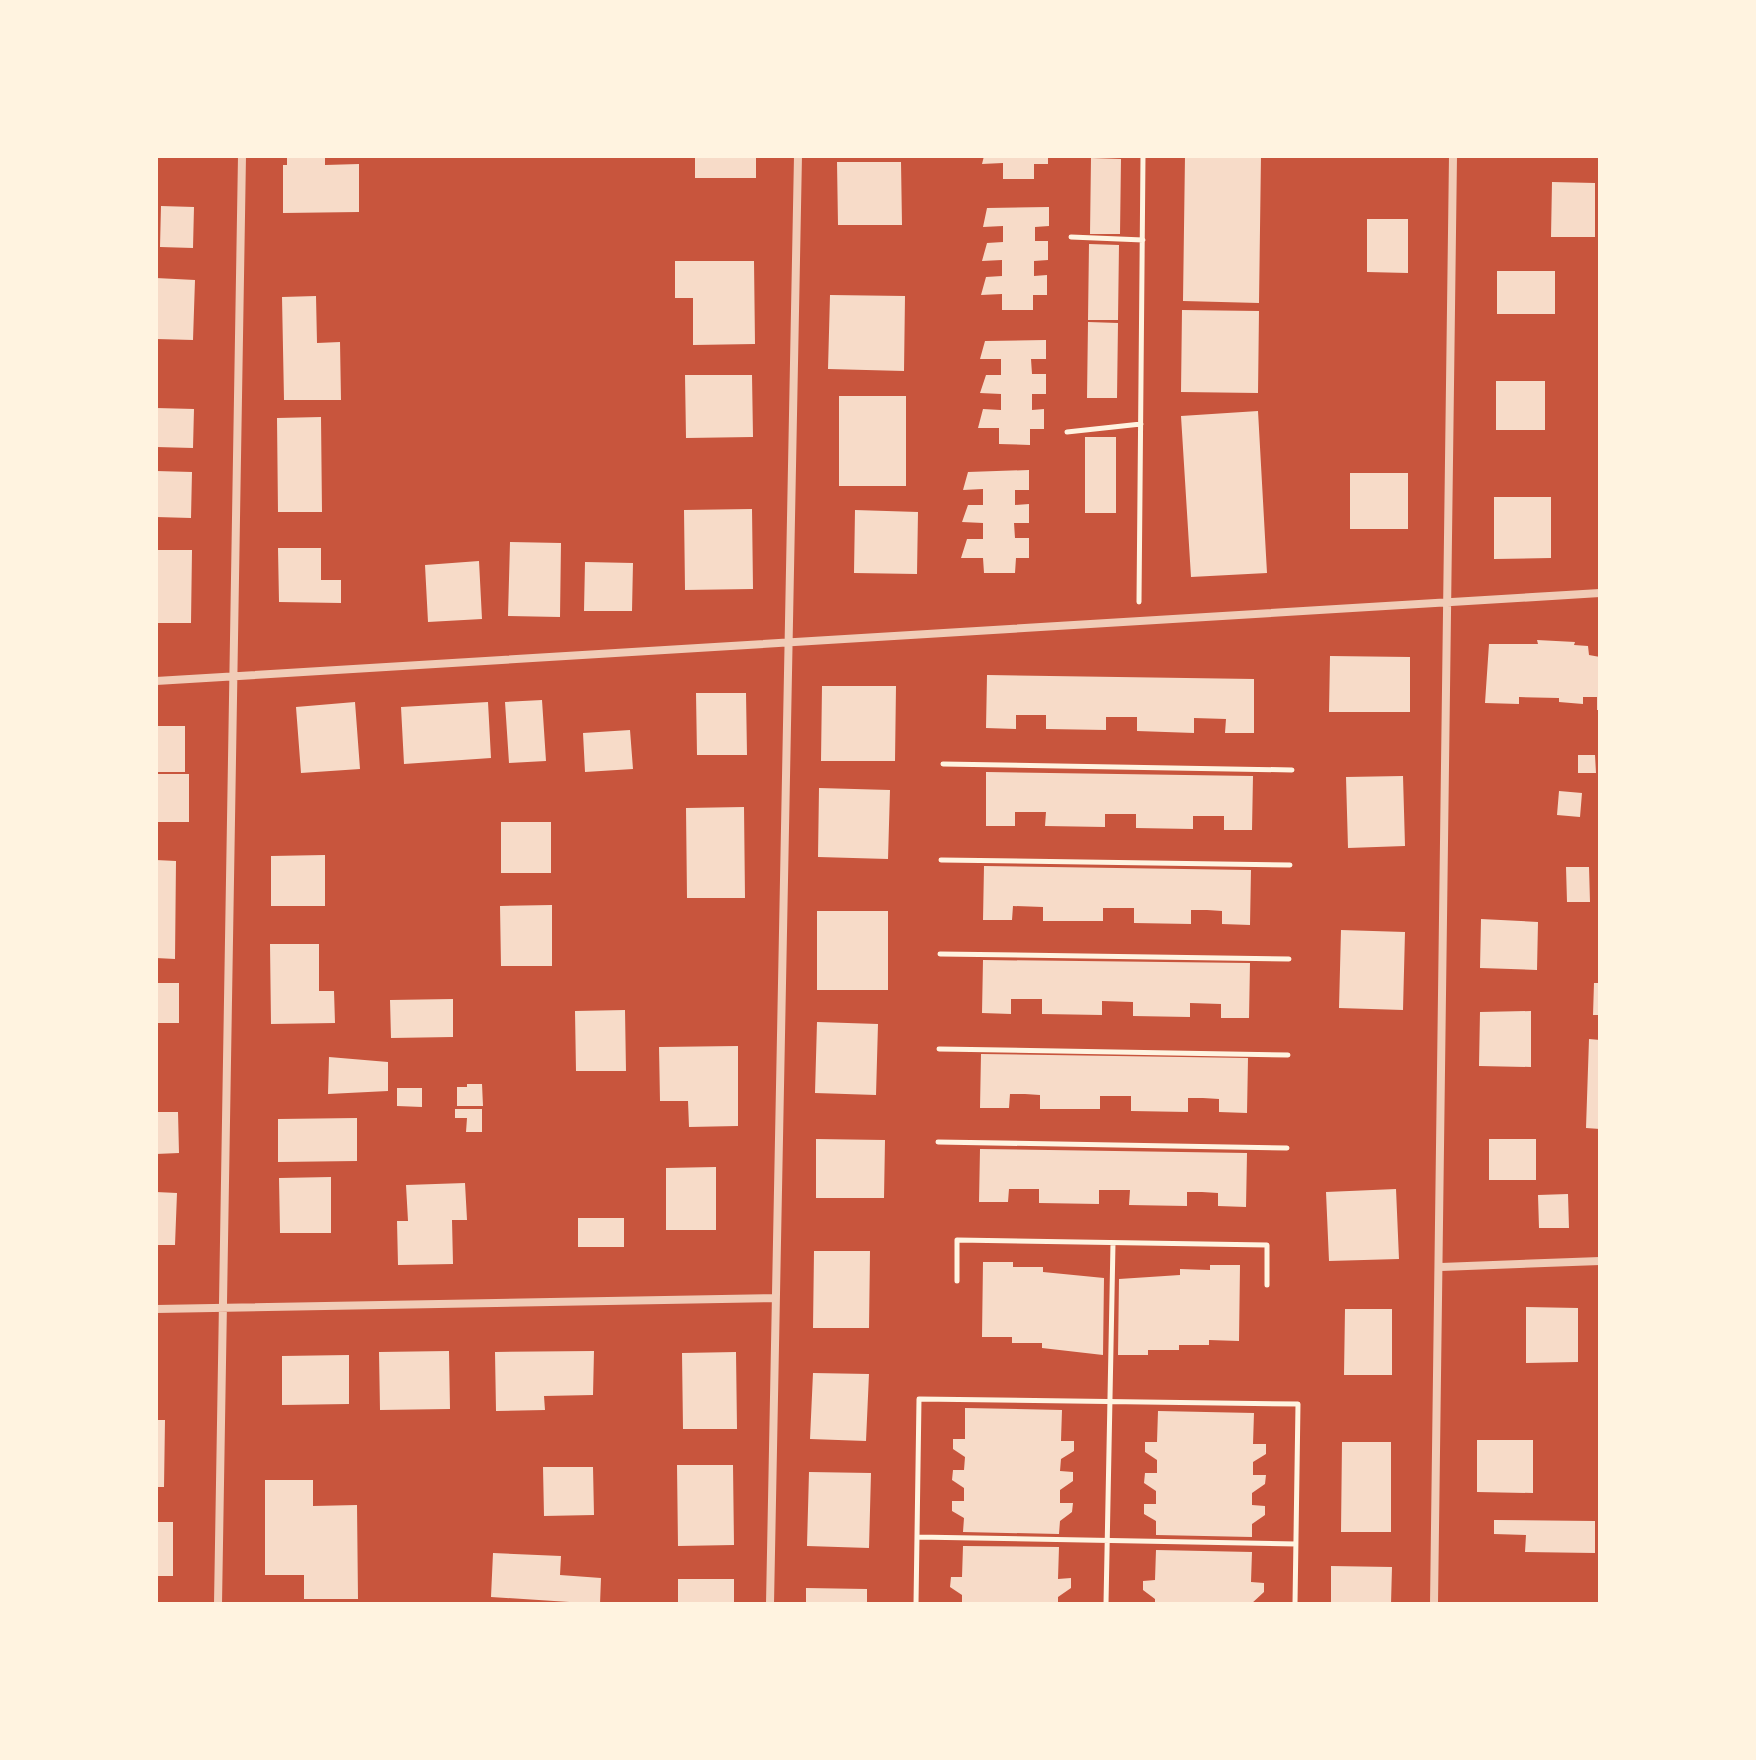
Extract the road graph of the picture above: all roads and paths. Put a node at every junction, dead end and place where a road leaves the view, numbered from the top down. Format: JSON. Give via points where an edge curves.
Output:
{"nodes":[{"id":1,"x":242,"y":156,"type":"edge"},
{"id":2,"x":798,"y":156,"type":"edge"},
{"id":3,"x":1143,"y":156,"type":"edge"},
{"id":4,"x":1453,"y":156,"type":"edge"},
{"id":5,"x":1071,"y":237,"type":"dead end"},
{"id":6,"x":1143,"y":240,"type":"junction"},
{"id":7,"x":1141,"y":424,"type":"junction"},
{"id":8,"x":1067,"y":432,"type":"dead end"},
{"id":9,"x":1600,"y":593,"type":"edge"},
{"id":10,"x":1449,"y":603,"type":"junction"},
{"id":11,"x":1139,"y":619,"type":"junction"},
{"id":12,"x":790,"y":642,"type":"junction"},
{"id":13,"x":235,"y":676,"type":"junction"},
{"id":14,"x":156,"y":681,"type":"edge"},
{"id":15,"x":943,"y":764,"type":"dead end"},
{"id":16,"x":1292,"y":770,"type":"dead end"},
{"id":17,"x":941,"y":860,"type":"dead end"},
{"id":18,"x":1290,"y":865,"type":"dead end"},
{"id":19,"x":940,"y":954,"type":"dead end"},
{"id":20,"x":1289,"y":959,"type":"dead end"},
{"id":21,"x":939,"y":1049,"type":"dead end"},
{"id":22,"x":1288,"y":1055,"type":"dead end"},
{"id":23,"x":938,"y":1142,"type":"dead end"},
{"id":24,"x":1287,"y":1148,"type":"dead end"},
{"id":25,"x":1113,"y":1243,"type":"junction"},
{"id":26,"x":1600,"y":1261,"type":"edge"},
{"id":27,"x":1441,"y":1267,"type":"junction"},
{"id":28,"x":957,"y":1281,"type":"dead end"},
{"id":29,"x":1267,"y":1285,"type":"dead end"},
{"id":30,"x":774,"y":1298,"type":"junction"},
{"id":31,"x":156,"y":1309,"type":"edge"},
{"id":32,"x":222,"y":1309,"type":"junction"},
{"id":33,"x":1110,"y":1401,"type":"junction"},
{"id":34,"x":917,"y":1537,"type":"junction"},
{"id":35,"x":1107,"y":1542,"type":"junction"},
{"id":36,"x":1296,"y":1544,"type":"junction"},
{"id":37,"x":218,"y":1604,"type":"edge"},
{"id":38,"x":770,"y":1604,"type":"edge"},
{"id":39,"x":916,"y":1604,"type":"edge"},
{"id":40,"x":1106,"y":1604,"type":"edge"},
{"id":41,"x":1295,"y":1604,"type":"edge"},
{"id":42,"x":1434,"y":1604,"type":"edge"}],
"edges":[{"from":1,"to":13,"type":"street"},
{"from":2,"to":12,"type":"street"},
{"from":3,"to":6,"type":"path"},
{"from":4,"to":10,"type":"street"},
{"from":5,"to":6,"type":"path"},
{"from":6,"to":7,"type":"path"},
{"from":7,"to":8,"type":"path"},
{"from":7,"to":11,"type":"path"},
{"from":9,"to":10,"type":"street"},
{"from":10,"to":11,"type":"street"},
{"from":10,"to":27,"type":"street"},
{"from":11,"to":12,"type":"street"},
{"from":12,"to":13,"type":"street"},
{"from":12,"to":30,"type":"street"},
{"from":13,"to":14,"type":"street"},
{"from":13,"to":32,"type":"street"},
{"from":15,"to":16,"type":"path"},
{"from":17,"to":18,"type":"path"},
{"from":19,"to":20,"type":"path"},
{"from":21,"to":22,"type":"path"},
{"from":23,"to":24,"type":"path"},
{"from":25,"to":28,"type":"path","via":[[957,1240]]},
{"from":25,"to":29,"type":"path","via":[[1267,1245]]},
{"from":25,"to":33,"type":"path"},
{"from":26,"to":27,"type":"street"},
{"from":27,"to":42,"type":"street"},
{"from":30,"to":32,"type":"street"},
{"from":30,"to":38,"type":"street"},
{"from":31,"to":32,"type":"street"},
{"from":32,"to":37,"type":"street"},
{"from":33,"to":34,"type":"path","via":[[919,1399]]},
{"from":33,"to":35,"type":"path"},
{"from":33,"to":36,"type":"path","via":[[1298,1404]]},
{"from":34,"to":35,"type":"path"},
{"from":34,"to":39,"type":"path"},
{"from":35,"to":36,"type":"path"},
{"from":35,"to":40,"type":"path"},
{"from":36,"to":41,"type":"path"}]}
